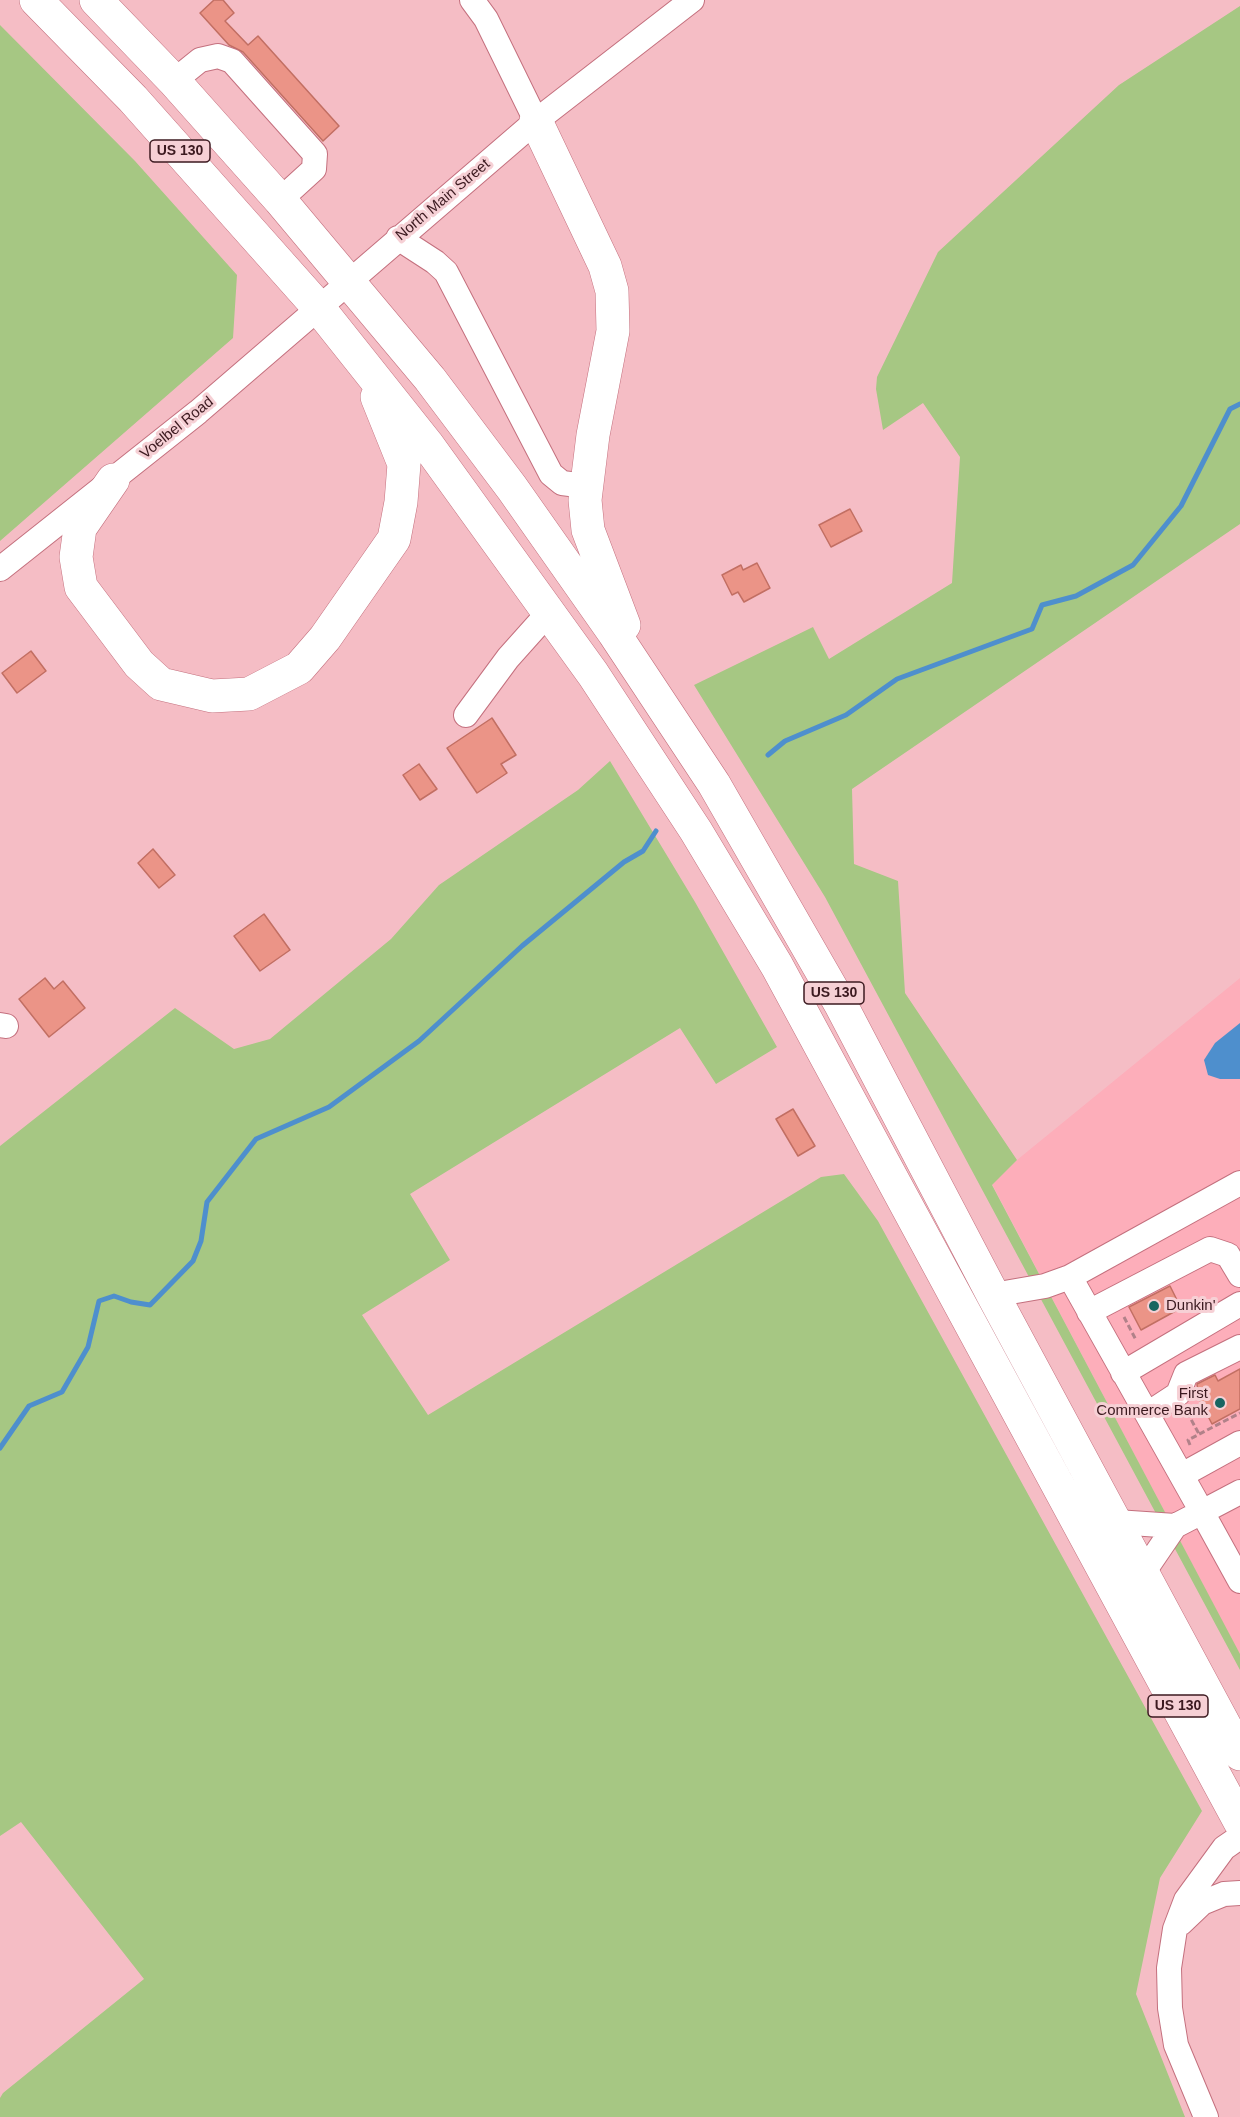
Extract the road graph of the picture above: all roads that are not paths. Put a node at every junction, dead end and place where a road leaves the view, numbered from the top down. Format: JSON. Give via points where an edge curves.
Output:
{"nodes":[{"id":1,"x":36,"y":0,"type":"edge"},
{"id":2,"x":96,"y":0,"type":"edge"},
{"id":3,"x":472,"y":0,"type":"edge"},
{"id":4,"x":680,"y":4,"type":"edge"},
{"id":5,"x":174,"y":81,"type":"junction"},
{"id":6,"x":536,"y":121,"type":"junction"},
{"id":7,"x":280,"y":200,"type":"junction"},
{"id":8,"x":398,"y":238,"type":"junction"},
{"id":9,"x":349,"y":280,"type":"junction"},
{"id":10,"x":318,"y":307,"type":"junction"},
{"id":11,"x":366,"y":368,"type":"junction"},
{"id":12,"x":113,"y":480,"type":"junction"},
{"id":13,"x":586,"y":486,"type":"junction"},
{"id":14,"x":0,"y":569,"type":"edge"},
{"id":15,"x":550,"y":611,"type":"junction"},
{"id":16,"x":662,"y":705,"type":"junction"},
{"id":17,"x":466,"y":715,"type":"dead end"},
{"id":18,"x":1240,"y":1183,"type":"edge"},
{"id":19,"x":1240,"y":1275,"type":"edge"},
{"id":20,"x":1070,"y":1277,"type":"junction"},
{"id":21,"x":993,"y":1295,"type":"junction"},
{"id":22,"x":1240,"y":1304,"type":"edge"},
{"id":23,"x":1089,"y":1312,"type":"junction"},
{"id":24,"x":1240,"y":1347,"type":"edge"},
{"id":25,"x":1123,"y":1373,"type":"junction"},
{"id":26,"x":1149,"y":1413,"type":"junction"},
{"id":27,"x":1240,"y":1443,"type":"edge"},
{"id":28,"x":1182,"y":1475,"type":"junction"},
{"id":29,"x":1240,"y":1492,"type":"edge"},
{"id":30,"x":1202,"y":1512,"type":"junction"},
{"id":31,"x":1116,"y":1522,"type":"junction"},
{"id":32,"x":1175,"y":1526,"type":"junction"},
{"id":33,"x":1143,"y":1573,"type":"junction"},
{"id":34,"x":1240,"y":1581,"type":"edge"},
{"id":35,"x":1240,"y":1754,"type":"edge"},
{"id":36,"x":1240,"y":1822,"type":"edge"},
{"id":37,"x":1240,"y":1837,"type":"edge"},
{"id":38,"x":1240,"y":1893,"type":"edge"},
{"id":39,"x":1175,"y":1929,"type":"junction"},
{"id":40,"x":1206,"y":2117,"type":"edge"}],
"edges":[{"from":1,"to":10,"type":"highway","number":"US 130","via":[[133,99]]},
{"from":2,"to":5,"type":"highway","number":"US 130"},
{"from":3,"to":6,"type":"street","via":[[486,19]]},
{"from":4,"to":6,"type":"street","name":"North Main Street"},
{"from":5,"to":7,"type":"highway","number":"US 130"},
{"from":5,"to":7,"type":"street","via":[[201,60],[218,56],[232,61],[315,154],[314,169]]},
{"from":6,"to":8,"type":"street","name":"North Main Street"},
{"from":6,"to":13,"type":"highway","via":[[605,266],[612,291],[611,341]]},
{"from":7,"to":9,"type":"highway","number":"US 130"},
{"from":8,"to":9,"type":"street","name":"North Main Street"},
{"from":8,"to":13,"type":"street","via":[[446,272],[551,474],[562,483]]},
{"from":9,"to":10,"type":"street","name":"Voelbel Road"},
{"from":9,"to":16,"type":"highway","number":"US 130","via":[[512,488]]},
{"from":10,"to":11,"type":"highway","number":"US 130"},
{"from":10,"to":12,"type":"street","name":"Voelbel Road"},
{"from":11,"to":12,"type":"highway","via":[[404,464],[394,538],[325,638],[299,668],[249,694],[212,696],[161,684],[139,664],[81,587],[76,557],[80,528]]},
{"from":11,"to":15,"type":"highway","number":"US 130"},
{"from":12,"to":14,"type":"street","name":"Voelbel Road"},
{"from":13,"to":16,"type":"highway","via":[[588,530],[615,606]]},
{"from":15,"to":17,"type":"street","via":[[508,658]]},
{"from":15,"to":36,"type":"highway","number":"US 130","via":[[696,831],[777,966]]},
{"from":16,"to":21,"type":"highway","number":"US 130","via":[[714,784],[830,985]]},
{"from":18,"to":20,"type":"street"},
{"from":19,"to":23,"type":"street","via":[[1228,1255],[1210,1249]]},
{"from":20,"to":21,"type":"street","via":[[1045,1286]]},
{"from":20,"to":23,"type":"street"},
{"from":21,"to":31,"type":"highway","number":"US 130"},
{"from":22,"to":25,"type":"street"},
{"from":23,"to":25,"type":"street"},
{"from":24,"to":26,"type":"street","via":[[1186,1374],[1178,1395]]},
{"from":25,"to":26,"type":"street"},
{"from":26,"to":28,"type":"street"},
{"from":27,"to":28,"type":"street"},
{"from":28,"to":30,"type":"street"},
{"from":29,"to":30,"type":"street"},
{"from":30,"to":32,"type":"street"},
{"from":30,"to":34,"type":"street"},
{"from":31,"to":32,"type":"street"},
{"from":31,"to":33,"type":"highway","number":"US 130"},
{"from":32,"to":33,"type":"street"},
{"from":33,"to":35,"type":"highway","number":"US 130"},
{"from":37,"to":39,"type":"street","via":[[1224,1848],[1206,1871],[1186,1900]]},
{"from":38,"to":39,"type":"street","via":[[1224,1894],[1202,1904]]},
{"from":39,"to":40,"type":"street","via":[[1169,1968],[1176,2045]]}]}
